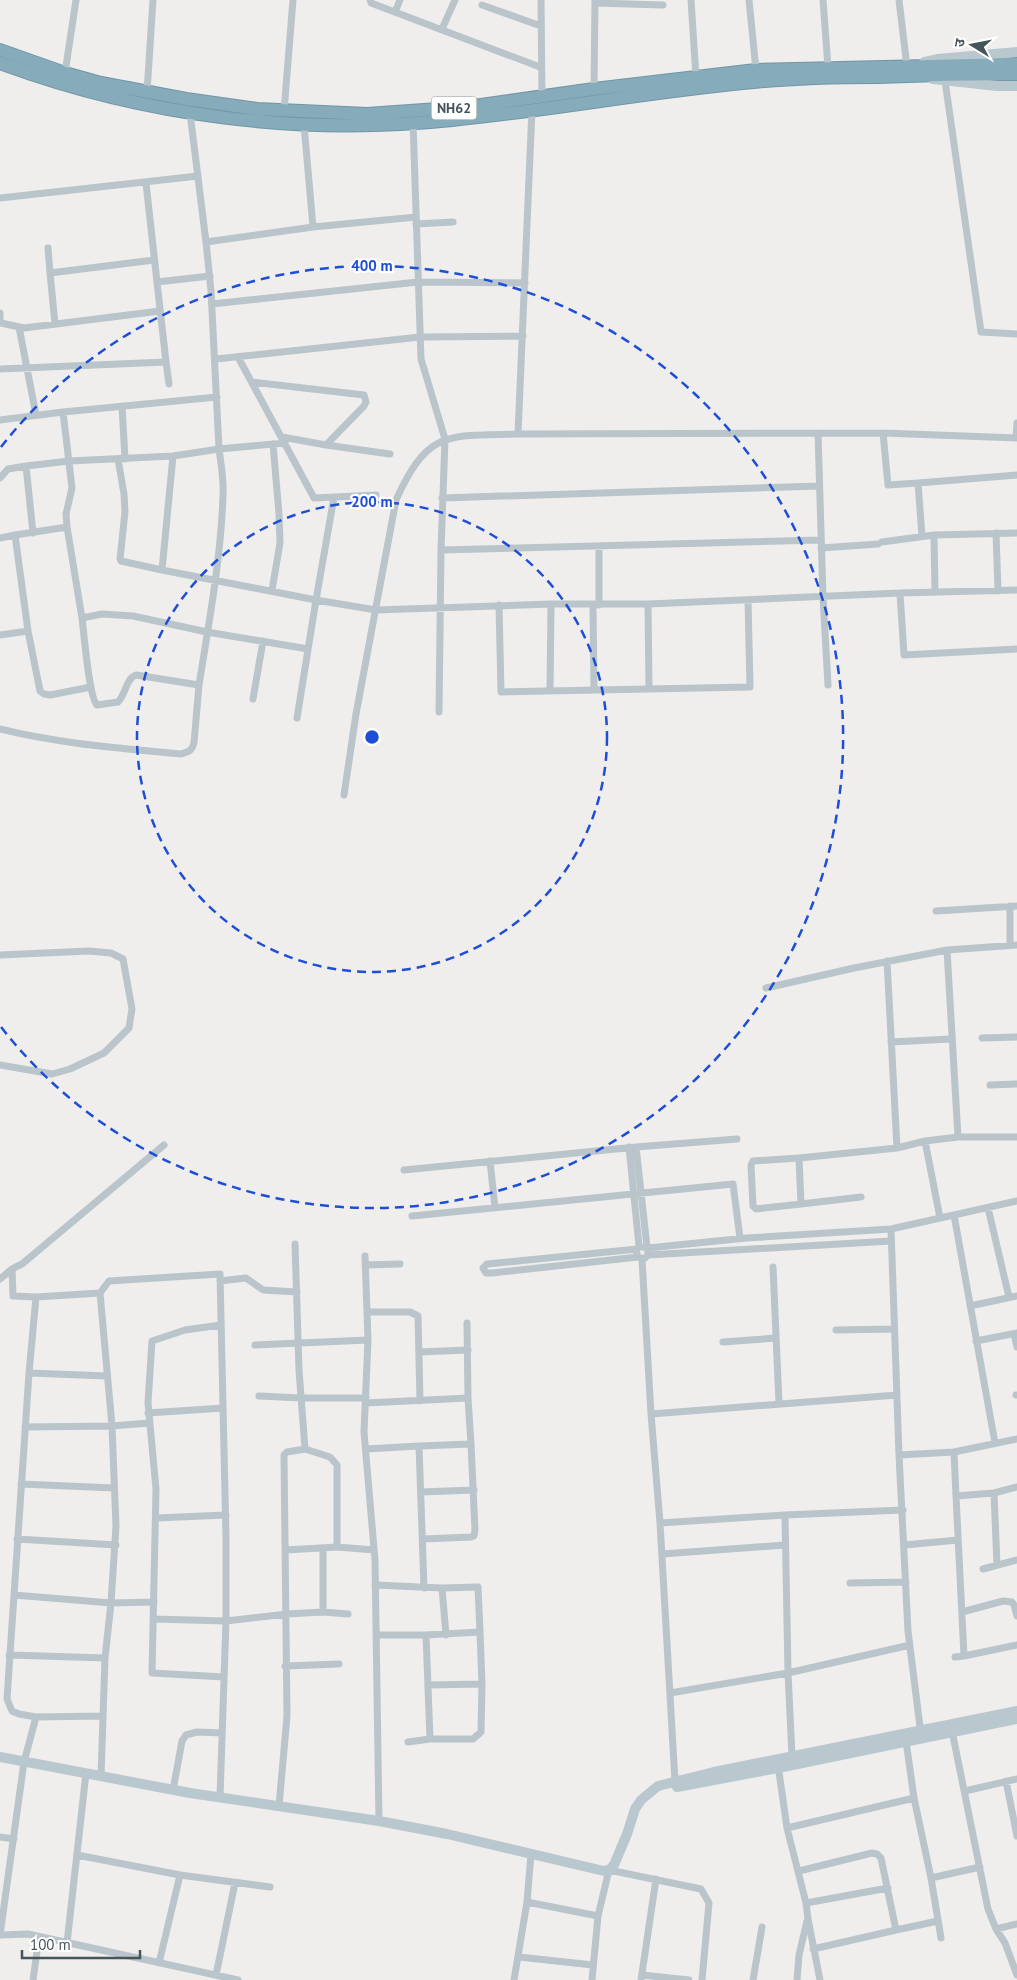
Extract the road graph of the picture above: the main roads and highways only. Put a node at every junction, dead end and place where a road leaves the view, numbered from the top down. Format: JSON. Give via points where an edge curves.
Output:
{"nodes":[{"id":1,"x":0,"y":50,"type":"edge"},
{"id":2,"x":0,"y":63,"type":"edge"},
{"id":3,"x":1017,"y":64,"type":"edge"},
{"id":4,"x":909,"y":70,"type":"junction"},
{"id":5,"x":1017,"y":74,"type":"edge"}],
"edges":[{"from":1,"to":4,"type":"highway","number":"NH62","via":[[102,83],[221,106],[284,111],[395,113],[467,107],[756,70]]},
{"from":2,"to":4,"type":"highway","number":"NH62","via":[[95,93],[190,113],[256,122],[304,124],[450,121],[755,81]]},
{"from":3,"to":4,"type":"highway","number":"NH62"},
{"from":4,"to":5,"type":"highway","number":"NH62"}]}
